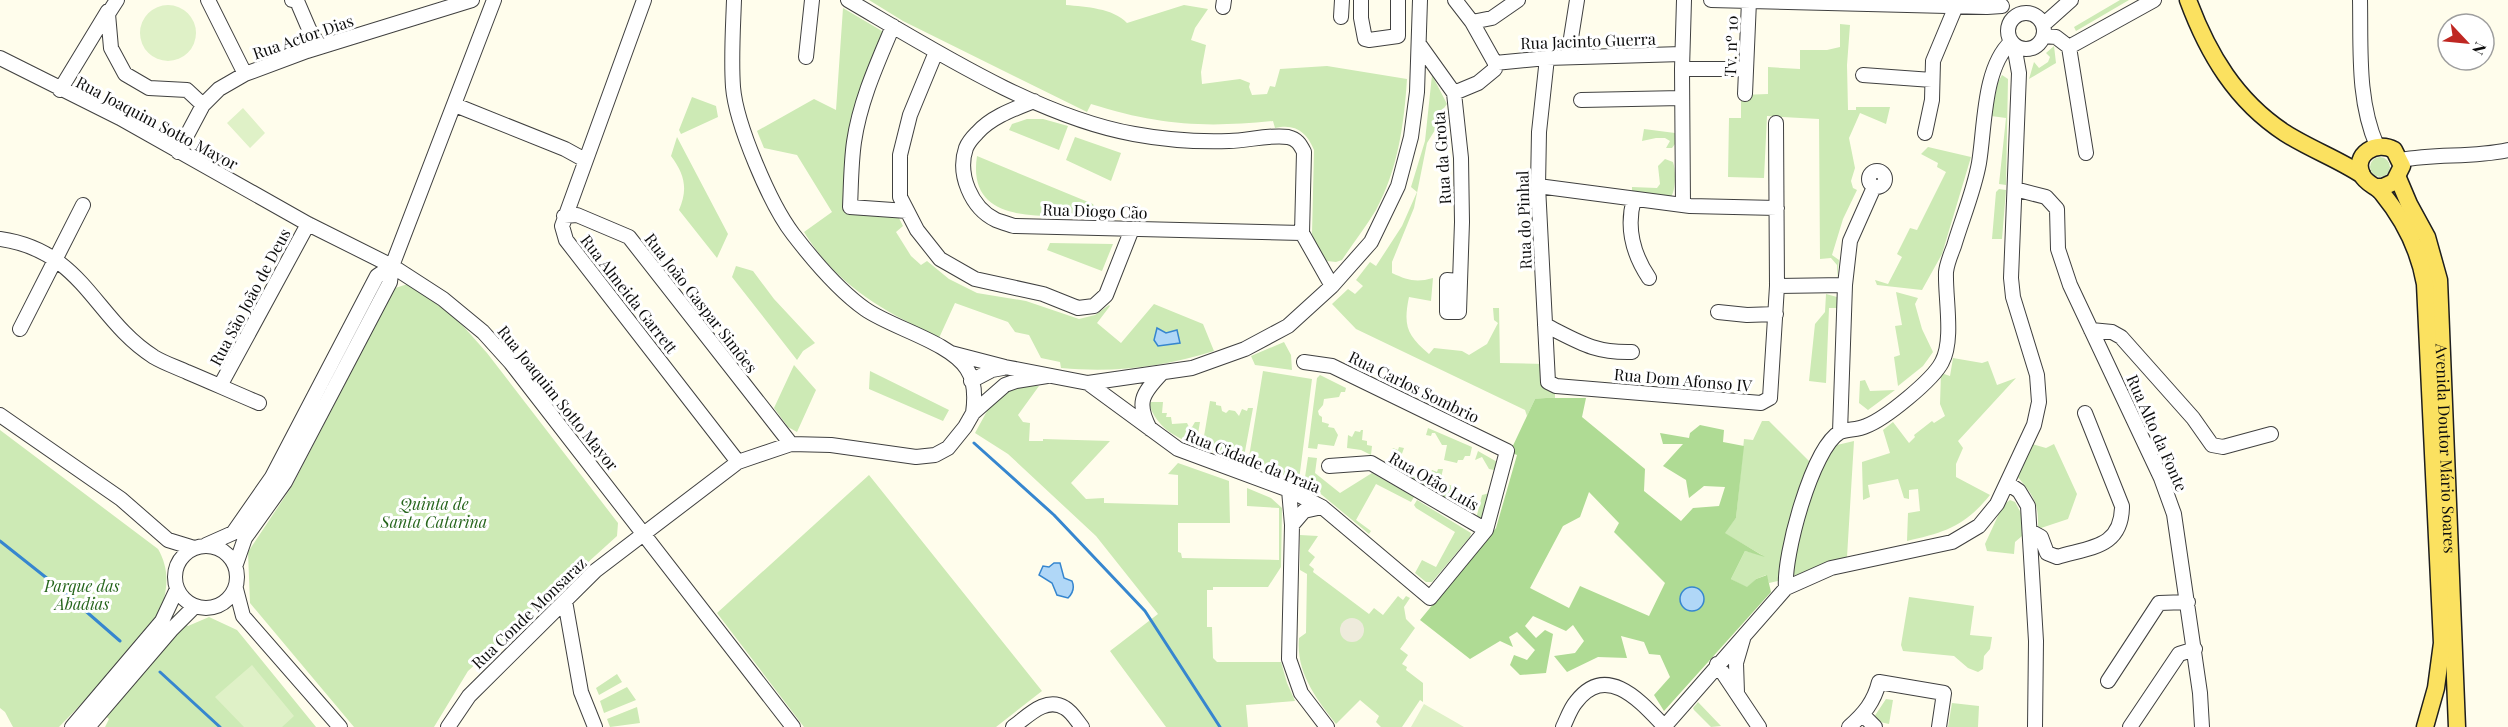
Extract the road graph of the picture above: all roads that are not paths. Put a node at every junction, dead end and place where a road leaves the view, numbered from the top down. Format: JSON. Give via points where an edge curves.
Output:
{"nodes":[{"id":1,"x":117,"y":0,"type":"edge"},
{"id":2,"x":208,"y":0,"type":"edge"},
{"id":3,"x":292,"y":0,"type":"edge"},
{"id":4,"x":472,"y":0,"type":"edge"},
{"id":5,"x":494,"y":0,"type":"edge"},
{"id":6,"x":644,"y":0,"type":"edge"},
{"id":7,"x":734,"y":0,"type":"edge"},
{"id":8,"x":812,"y":0,"type":"edge"},
{"id":9,"x":848,"y":0,"type":"edge"},
{"id":10,"x":1342,"y":0,"type":"edge"},
{"id":11,"x":1362,"y":0,"type":"edge"},
{"id":12,"x":1398,"y":0,"type":"edge"},
{"id":13,"x":1420,"y":0,"type":"edge"},
{"id":14,"x":1455,"y":0,"type":"edge"},
{"id":15,"x":1518,"y":0,"type":"edge"},
{"id":16,"x":1577,"y":0,"type":"edge"},
{"id":17,"x":1684,"y":0,"type":"edge"},
{"id":18,"x":1711,"y":0,"type":"edge"},
{"id":19,"x":1749,"y":0,"type":"edge"},
{"id":20,"x":2071,"y":0,"type":"edge"},
{"id":21,"x":2154,"y":0,"type":"edge"},
{"id":22,"x":2188,"y":0,"type":"edge"},
{"id":23,"x":2360,"y":0,"type":"edge"},
{"id":24,"x":2000,"y":2,"type":"edge"},
{"id":25,"x":1956,"y":6,"type":"junction"},
{"id":26,"x":108,"y":7,"type":"edge"},
{"id":27,"x":2015,"y":16,"type":"junction"},
{"id":28,"x":1341,"y":17,"type":"dead end"},
{"id":29,"x":1472,"y":22,"type":"junction"},
{"id":30,"x":893,"y":26,"type":"junction"},
{"id":31,"x":2044,"y":31,"type":"junction"},
{"id":32,"x":1419,"y":44,"type":"junction"},
{"id":33,"x":2012,"y":44,"type":"junction"},
{"id":34,"x":320,"y":47,"type":"junction"},
{"id":35,"x":2069,"y":47,"type":"junction"},
{"id":36,"x":2034,"y":48,"type":"junction"},
{"id":37,"x":936,"y":52,"type":"junction"},
{"id":38,"x":1682,"y":54,"type":"junction"},
{"id":39,"x":806,"y":57,"type":"dead end"},
{"id":40,"x":1568,"y":57,"type":"junction"},
{"id":41,"x":0,"y":58,"type":"edge"},
{"id":42,"x":1547,"y":58,"type":"junction"},
{"id":43,"x":1495,"y":63,"type":"junction"},
{"id":44,"x":1682,"y":69,"type":"junction"},
{"id":45,"x":1746,"y":69,"type":"junction"},
{"id":46,"x":1994,"y":72,"type":"junction"},
{"id":47,"x":2019,"y":73,"type":"junction"},
{"id":48,"x":245,"y":74,"type":"junction"},
{"id":49,"x":1863,"y":75,"type":"dead end"},
{"id":50,"x":1932,"y":80,"type":"junction"},
{"id":51,"x":60,"y":90,"type":"junction"},
{"id":52,"x":1454,"y":93,"type":"junction"},
{"id":53,"x":1746,"y":94,"type":"dead end"},
{"id":54,"x":1682,"y":98,"type":"junction"},
{"id":55,"x":1581,"y":100,"type":"dead end"},
{"id":56,"x":1034,"y":101,"type":"junction"},
{"id":57,"x":203,"y":105,"type":"junction"},
{"id":58,"x":454,"y":105,"type":"junction"},
{"id":59,"x":1776,"y":123,"type":"dead end"},
{"id":60,"x":1925,"y":133,"type":"dead end"},
{"id":61,"x":2372,"y":149,"type":"junction"},
{"id":62,"x":2508,"y":150,"type":"edge"},
{"id":63,"x":178,"y":152,"type":"junction"},
{"id":64,"x":2086,"y":153,"type":"dead end"},
{"id":65,"x":585,"y":160,"type":"junction"},
{"id":66,"x":2340,"y":160,"type":"junction"},
{"id":67,"x":2401,"y":160,"type":"junction"},
{"id":68,"x":2362,"y":175,"type":"junction"},
{"id":69,"x":2398,"y":178,"type":"junction"},
{"id":70,"x":1538,"y":186,"type":"junction"},
{"id":71,"x":1874,"y":187,"type":"dead end"},
{"id":72,"x":2377,"y":187,"type":"junction"},
{"id":73,"x":2015,"y":189,"type":"junction"},
{"id":74,"x":1634,"y":199,"type":"junction"},
{"id":75,"x":83,"y":205,"type":"dead end"},
{"id":76,"x":1683,"y":205,"type":"junction"},
{"id":77,"x":1777,"y":208,"type":"junction"},
{"id":78,"x":907,"y":211,"type":"junction"},
{"id":79,"x":564,"y":216,"type":"junction"},
{"id":80,"x":308,"y":224,"type":"junction"},
{"id":81,"x":1132,"y":229,"type":"junction"},
{"id":82,"x":1302,"y":233,"type":"junction"},
{"id":83,"x":0,"y":239,"type":"edge"},
{"id":84,"x":56,"y":259,"type":"junction"},
{"id":85,"x":392,"y":266,"type":"junction"},
{"id":86,"x":1649,"y":278,"type":"dead end"},
{"id":87,"x":1460,"y":281,"type":"dead end"},
{"id":88,"x":1845,"y":285,"type":"junction"},
{"id":89,"x":1777,"y":286,"type":"junction"},
{"id":90,"x":1327,"y":291,"type":"junction"},
{"id":91,"x":1718,"y":312,"type":"dead end"},
{"id":92,"x":1776,"y":314,"type":"junction"},
{"id":93,"x":1545,"y":325,"type":"junction"},
{"id":94,"x":20,"y":329,"type":"dead end"},
{"id":95,"x":2091,"y":330,"type":"junction"},
{"id":96,"x":1632,"y":352,"type":"dead end"},
{"id":97,"x":951,"y":353,"type":"junction"},
{"id":98,"x":1304,"y":362,"type":"dead end"},
{"id":99,"x":1005,"y":367,"type":"junction"},
{"id":100,"x":1161,"y":374,"type":"junction"},
{"id":101,"x":1047,"y":376,"type":"junction"},
{"id":102,"x":1128,"y":378,"type":"junction"},
{"id":103,"x":971,"y":381,"type":"junction"},
{"id":104,"x":1548,"y":382,"type":"joint"},
{"id":105,"x":1088,"y":383,"type":"junction"},
{"id":106,"x":1005,"y":385,"type":"junction"},
{"id":107,"x":220,"y":386,"type":"junction"},
{"id":108,"x":1143,"y":397,"type":"junction"},
{"id":109,"x":259,"y":403,"type":"dead end"},
{"id":110,"x":1118,"y":406,"type":"junction"},
{"id":111,"x":973,"y":413,"type":"junction"},
{"id":112,"x":2085,"y":413,"type":"dead end"},
{"id":113,"x":0,"y":415,"type":"edge"},
{"id":114,"x":1151,"y":431,"type":"junction"},
{"id":115,"x":1840,"y":432,"type":"junction"},
{"id":116,"x":2271,"y":434,"type":"dead end"},
{"id":117,"x":790,"y":444,"type":"junction"},
{"id":118,"x":738,"y":462,"type":"junction"},
{"id":119,"x":1329,"y":465,"type":"dead end"},
{"id":120,"x":2007,"y":483,"type":"junction"},
{"id":121,"x":1289,"y":490,"type":"junction"},
{"id":122,"x":1322,"y":507,"type":"junction"},
{"id":123,"x":1292,"y":525,"type":"junction"},
{"id":124,"x":1486,"y":530,"type":"junction"},
{"id":125,"x":2030,"y":531,"type":"junction"},
{"id":126,"x":644,"y":533,"type":"junction"},
{"id":127,"x":168,"y":540,"type":"junction"},
{"id":128,"x":200,"y":546,"type":"junction"},
{"id":129,"x":236,"y":564,"type":"junction"},
{"id":130,"x":177,"y":565,"type":"junction"},
{"id":131,"x":1786,"y":588,"type":"junction"},
{"id":132,"x":177,"y":589,"type":"junction"},
{"id":133,"x":236,"y":589,"type":"junction"},
{"id":134,"x":565,"y":601,"type":"junction"},
{"id":135,"x":2187,"y":602,"type":"junction"},
{"id":136,"x":195,"y":606,"type":"junction"},
{"id":137,"x":219,"y":606,"type":"junction"},
{"id":138,"x":243,"y":616,"type":"junction"},
{"id":139,"x":1746,"y":632,"type":"junction"},
{"id":140,"x":2194,"y":649,"type":"junction"},
{"id":141,"x":1718,"y":663,"type":"junction"},
{"id":142,"x":1736,"y":678,"type":"junction"},
{"id":143,"x":2108,"y":681,"type":"dead end"},
{"id":144,"x":1700,"y":684,"type":"junction"},
{"id":145,"x":1737,"y":693,"type":"junction"},
{"id":146,"x":1863,"y":715,"type":"junction"},
{"id":147,"x":72,"y":727,"type":"edge"},
{"id":148,"x":88,"y":727,"type":"edge"},
{"id":149,"x":340,"y":727,"type":"edge"},
{"id":150,"x":448,"y":727,"type":"edge"},
{"id":151,"x":595,"y":727,"type":"edge"},
{"id":152,"x":793,"y":727,"type":"edge"},
{"id":153,"x":1013,"y":727,"type":"edge"},
{"id":154,"x":1082,"y":727,"type":"edge"},
{"id":155,"x":1327,"y":727,"type":"edge"},
{"id":156,"x":1563,"y":727,"type":"edge"},
{"id":157,"x":1664,"y":727,"type":"edge"},
{"id":158,"x":1759,"y":727,"type":"edge"},
{"id":159,"x":1849,"y":727,"type":"edge"},
{"id":160,"x":1875,"y":727,"type":"edge"},
{"id":161,"x":1939,"y":727,"type":"edge"},
{"id":162,"x":2035,"y":727,"type":"edge"},
{"id":163,"x":2130,"y":727,"type":"edge"},
{"id":164,"x":2202,"y":727,"type":"edge"},
{"id":165,"x":2425,"y":727,"type":"edge"},
{"id":166,"x":2457,"y":727,"type":"edge"}],
"edges":[{"from":1,"to":26,"type":"street"},
{"from":2,"to":48,"type":"street"},
{"from":3,"to":34,"type":"street","via":[[297,1]]},
{"from":4,"to":34,"type":"street","name":"Rua Actor Dias"},
{"from":5,"to":58,"type":"street"},
{"from":6,"to":65,"type":"street"},
{"from":7,"to":97,"type":"street","via":[[734,89],[744,134],[791,232],[825,272],[866,309]]},
{"from":8,"to":39,"type":"street"},
{"from":9,"to":30,"type":"street"},
{"from":10,"to":28,"type":"street"},
{"from":11,"to":12,"type":"street","via":[[1365,39],[1398,36]]},
{"from":13,"to":32,"type":"street"},
{"from":14,"to":29,"type":"street"},
{"from":15,"to":29,"type":"street","via":[[1492,18]]},
{"from":16,"to":40,"type":"street"},
{"from":17,"to":38,"type":"street"},
{"from":18,"to":19,"type":"street"},
{"from":19,"to":25,"type":"street"},
{"from":19,"to":45,"type":"street","name":"Tv. nº 10"},
{"from":20,"to":31,"type":"street"},
{"from":21,"to":35,"type":"street"},
{"from":22,"to":66,"type":"main road","via":[[2213,57],[2254,108],[2285,133]]},
{"from":23,"to":61,"type":"street","via":[[2363,105]]},
{"from":24,"to":25,"type":"street"},
{"from":24,"to":27,"type":"street"},
{"from":25,"to":50,"type":"street","via":[[1933,60]]},
{"from":26,"to":51,"type":"street"},
{"from":26,"to":57,"type":"street","via":[[111,48],[125,74],[149,88],[187,90]]},
{"from":27,"to":31,"type":"street","via":[[2037,16]]},
{"from":27,"to":33,"type":"street","via":[[2008,31]]},
{"from":29,"to":43,"type":"street"},
{"from":30,"to":37,"type":"street"},
{"from":30,"to":78,"type":"street","via":[[861,112],[854,142],[849,207]]},
{"from":31,"to":35,"type":"street"},
{"from":31,"to":36,"type":"street"},
{"from":32,"to":52,"type":"street","name":"Rua da Grota"},
{"from":32,"to":90,"type":"street","via":[[1411,137],[1398,186],[1371,242]]},
{"from":33,"to":36,"type":"street","via":[[2023,50]]},
{"from":33,"to":46,"type":"street","via":[[2000,54]]},
{"from":33,"to":47,"type":"street"},
{"from":34,"to":48,"type":"street","name":"Rua Actor Dias"},
{"from":35,"to":64,"type":"street"},
{"from":36,"to":47,"type":"street"},
{"from":37,"to":56,"type":"street"},
{"from":37,"to":78,"type":"street","via":[[910,115],[900,155],[900,197]]},
{"from":38,"to":40,"type":"street","name":"Rua Jacinto Guerra"},
{"from":38,"to":44,"type":"street"},
{"from":40,"to":42,"type":"street","name":"Rua Jacinto Guerra"},
{"from":41,"to":51,"type":"street","name":"Rua Joaquim Sotto Mayor"},
{"from":42,"to":43,"type":"street","name":"Rua Jacinto Guerra"},
{"from":42,"to":70,"type":"street","name":"Rua do Pinhal"},
{"from":43,"to":52,"type":"street","via":[[1495,69],[1478,83]]},
{"from":44,"to":45,"type":"street"},
{"from":44,"to":54,"type":"street"},
{"from":45,"to":53,"type":"street","name":"Tv. nº 10"},
{"from":46,"to":47,"type":"street","via":[[2005,68]]},
{"from":46,"to":115,"type":"street","via":[[1984,114],[1979,164],[1946,270],[1944,360],[1921,388],[1869,426]]},
{"from":47,"to":73,"type":"street"},
{"from":48,"to":57,"type":"street","name":"Rua Actor Dias","via":[[219,89]]},
{"from":49,"to":50,"type":"street"},
{"from":50,"to":60,"type":"street"},
{"from":51,"to":63,"type":"street","name":"Rua Joaquim Sotto Mayor","via":[[120,118]]},
{"from":52,"to":87,"type":"street","name":"Rua da Grota","via":[[1461,158]]},
{"from":54,"to":55,"type":"street"},
{"from":54,"to":76,"type":"street"},
{"from":56,"to":81,"type":"street","name":"Rua Diogo Cão","via":[[1000,115],[966,147],[963,168],[968,191],[979,207],[994,219],[1014,226]]},
{"from":56,"to":82,"type":"street","via":[[1109,129],[1170,140],[1287,137],[1297,141],[1304,152]]},
{"from":57,"to":63,"type":"street","name":"Rua Actor Dias"},
{"from":58,"to":65,"type":"street"},
{"from":58,"to":85,"type":"street"},
{"from":59,"to":77,"type":"street","name":"Rua Dom Afonso IV"},
{"from":61,"to":66,"type":"main road"},
{"from":61,"to":67,"type":"main road","via":[[2389,147]]},
{"from":61,"to":68,"type":"main road","via":[[2361,163]]},
{"from":62,"to":67,"type":"street"},
{"from":63,"to":80,"type":"street","name":"Rua Joaquim Sotto Mayor"},
{"from":65,"to":79,"type":"street"},
{"from":66,"to":68,"type":"main road"},
{"from":67,"to":69,"type":"main road"},
{"from":68,"to":72,"type":"main road"},
{"from":69,"to":72,"type":"main road"},
{"from":69,"to":166,"type":"main road","name":"Avenida Doutor Mário Soares","via":[[2427,237],[2439,280]]},
{"from":70,"to":74,"type":"street"},
{"from":70,"to":93,"type":"street","name":"Rua do Pinhal"},
{"from":71,"to":88,"type":"street","via":[[1850,241]]},
{"from":72,"to":165,"type":"main road","name":"Avenida Doutor Mário Soares","via":[[2407,228],[2425,284],[2442,643],[2436,688]]},
{"from":73,"to":95,"type":"street","name":"Rua Alto da Fonte","via":[[2046,197],[2057,209],[2058,249]]},
{"from":73,"to":120,"type":"street","via":[[2010,278],[2037,375],[2039,402],[2034,425]]},
{"from":74,"to":76,"type":"street"},
{"from":74,"to":86,"type":"street","via":[[1633,249]]},
{"from":75,"to":84,"type":"street"},
{"from":76,"to":77,"type":"street"},
{"from":77,"to":89,"type":"street","name":"Rua Dom Afonso IV"},
{"from":78,"to":81,"type":"street","via":[[940,259],[975,279],[1042,294],[1078,308],[1094,306],[1106,295]]},
{"from":79,"to":117,"type":"street","name":"Rua João Gaspar Simões","via":[[577,215],[629,237]]},
{"from":79,"to":118,"type":"street","name":"Rua Almeida Garrett","via":[[566,240]]},
{"from":80,"to":85,"type":"street","name":"Rua Joaquim Sotto Mayor"},
{"from":80,"to":107,"type":"street","name":"Rua São João de Deus"},
{"from":81,"to":82,"type":"street","name":"Rua Diogo Cão"},
{"from":82,"to":90,"type":"street"},
{"from":83,"to":84,"type":"street","via":[[26,245]]},
{"from":84,"to":94,"type":"street"},
{"from":84,"to":107,"type":"street","via":[[82,282],[127,335],[154,357]]},
{"from":85,"to":126,"type":"street","name":"Rua Joaquim Sotto Mayor","via":[[443,299],[483,332]]},
{"from":85,"to":128,"type":"street","via":[[377,276],[272,477],[232,533]]},
{"from":85,"to":129,"type":"street","via":[[389,285],[285,482],[245,538]]},
{"from":88,"to":89,"type":"street"},
{"from":88,"to":115,"type":"street"},
{"from":89,"to":92,"type":"street","name":"Rua Dom Afonso IV"},
{"from":90,"to":100,"type":"street","via":[[1288,326],[1245,349],[1192,368]]},
{"from":91,"to":92,"type":"street"},
{"from":92,"to":104,"type":"street","name":"Rua Dom Afonso IV","via":[[1770,398],[1761,402],[1556,386]]},
{"from":93,"to":96,"type":"street","via":[[1591,349]]},
{"from":93,"to":104,"type":"street","name":"Rua do Pinhal"},
{"from":95,"to":116,"type":"street","via":[[2121,337],[2212,445],[2223,447]]},
{"from":95,"to":135,"type":"street","name":"Rua Alto da Fonte","via":[[2174,514]]},
{"from":97,"to":99,"type":"street"},
{"from":97,"to":103,"type":"street","via":[[967,369]]},
{"from":98,"to":124,"type":"street","name":"Rua Carlos Sombrio","via":[[1332,366],[1507,451]]},
{"from":99,"to":101,"type":"street"},
{"from":99,"to":103,"type":"street"},
{"from":100,"to":102,"type":"street"},
{"from":100,"to":108,"type":"street"},
{"from":101,"to":105,"type":"street"},
{"from":101,"to":106,"type":"street"},
{"from":102,"to":105,"type":"street"},
{"from":102,"to":108,"type":"street","via":[[1141,385]]},
{"from":102,"to":110,"type":"street","via":[[1118,389]]},
{"from":103,"to":106,"type":"street","via":[[986,386]]},
{"from":103,"to":111,"type":"street"},
{"from":105,"to":110,"type":"street","name":"Rua Cidade da Praia"},
{"from":106,"to":111,"type":"street"},
{"from":107,"to":109,"type":"street"},
{"from":108,"to":110,"type":"street"},
{"from":108,"to":114,"type":"street","via":[[1144,418]]},
{"from":110,"to":114,"type":"street","name":"Rua Cidade da Praia"},
{"from":111,"to":117,"type":"street","via":[[948,448],[935,455],[916,457],[831,445]]},
{"from":112,"to":125,"type":"street","via":[[2122,506],[2118,531],[2108,542],[2057,557],[2047,553],[2041,537]]},
{"from":113,"to":127,"type":"street","via":[[121,499]]},
{"from":114,"to":121,"type":"street","name":"Rua Cidade da Praia","via":[[1178,449]]},
{"from":115,"to":131,"type":"street","via":[[1824,448],[1812,473],[1797,520]]},
{"from":117,"to":118,"type":"street","name":"Rua Conde Monsaraz"},
{"from":118,"to":126,"type":"street","name":"Rua Conde Monsaraz"},
{"from":119,"to":124,"type":"street","name":"Rua Otão Luís","via":[[1371,463]]},
{"from":120,"to":125,"type":"street","via":[[2019,491],[2028,506]]},
{"from":120,"to":131,"type":"street","via":[[1997,504],[1979,526],[1952,542],[1831,568]]},
{"from":121,"to":122,"type":"street","name":"Rua Cidade da Praia"},
{"from":121,"to":123,"type":"street"},
{"from":122,"to":123,"type":"street","via":[[1304,511]]},
{"from":122,"to":124,"type":"street","name":"Rua Cidade da Praia","via":[[1430,598]]},
{"from":123,"to":155,"type":"street","via":[[1289,659],[1301,693]]},
{"from":125,"to":162,"type":"street","via":[[2036,641]]},
{"from":126,"to":134,"type":"street","name":"Rua Conde Monsaraz","via":[[595,571]]},
{"from":126,"to":152,"type":"street","name":"Rua Joaquim Sotto Mayor"},
{"from":127,"to":128,"type":"street"},
{"from":127,"to":130,"type":"street"},
{"from":128,"to":129,"type":"street","via":[[224,550]]},
{"from":128,"to":130,"type":"street","via":[[187,552]]},
{"from":129,"to":133,"type":"street"},
{"from":130,"to":132,"type":"street"},
{"from":131,"to":139,"type":"street"},
{"from":132,"to":136,"type":"street"},
{"from":132,"to":147,"type":"street","via":[[162,621]]},
{"from":133,"to":137,"type":"street"},
{"from":133,"to":138,"type":"street"},
{"from":134,"to":150,"type":"street","name":"Rua Conde Monsaraz","via":[[469,696]]},
{"from":134,"to":151,"type":"street","via":[[581,692]]},
{"from":135,"to":140,"type":"street","name":"Rua Alto da Fonte"},
{"from":135,"to":143,"type":"street","via":[[2159,603]]},
{"from":136,"to":137,"type":"street"},
{"from":136,"to":148,"type":"street"},
{"from":137,"to":138,"type":"street"},
{"from":138,"to":149,"type":"street"},
{"from":139,"to":141,"type":"street"},
{"from":139,"to":142,"type":"street"},
{"from":140,"to":163,"type":"street","via":[[2179,654]]},
{"from":140,"to":164,"type":"street","name":"Rua Alto da Fonte"},
{"from":141,"to":142,"type":"street","via":[[1728,665]]},
{"from":141,"to":144,"type":"street"},
{"from":141,"to":145,"type":"street"},
{"from":142,"to":145,"type":"street"},
{"from":144,"to":145,"type":"street","via":[[1717,682]]},
{"from":144,"to":157,"type":"street"},
{"from":145,"to":158,"type":"street"},
{"from":146,"to":159,"type":"street"},
{"from":146,"to":160,"type":"street"},
{"from":146,"to":161,"type":"street","via":[[1876,696],[1879,682],[1944,693]]},
{"from":153,"to":154,"type":"street","via":[[1040,707],[1051,704],[1066,708]]},
{"from":156,"to":157,"type":"street","via":[[1575,702],[1588,690],[1610,685],[1633,695]]}]}
